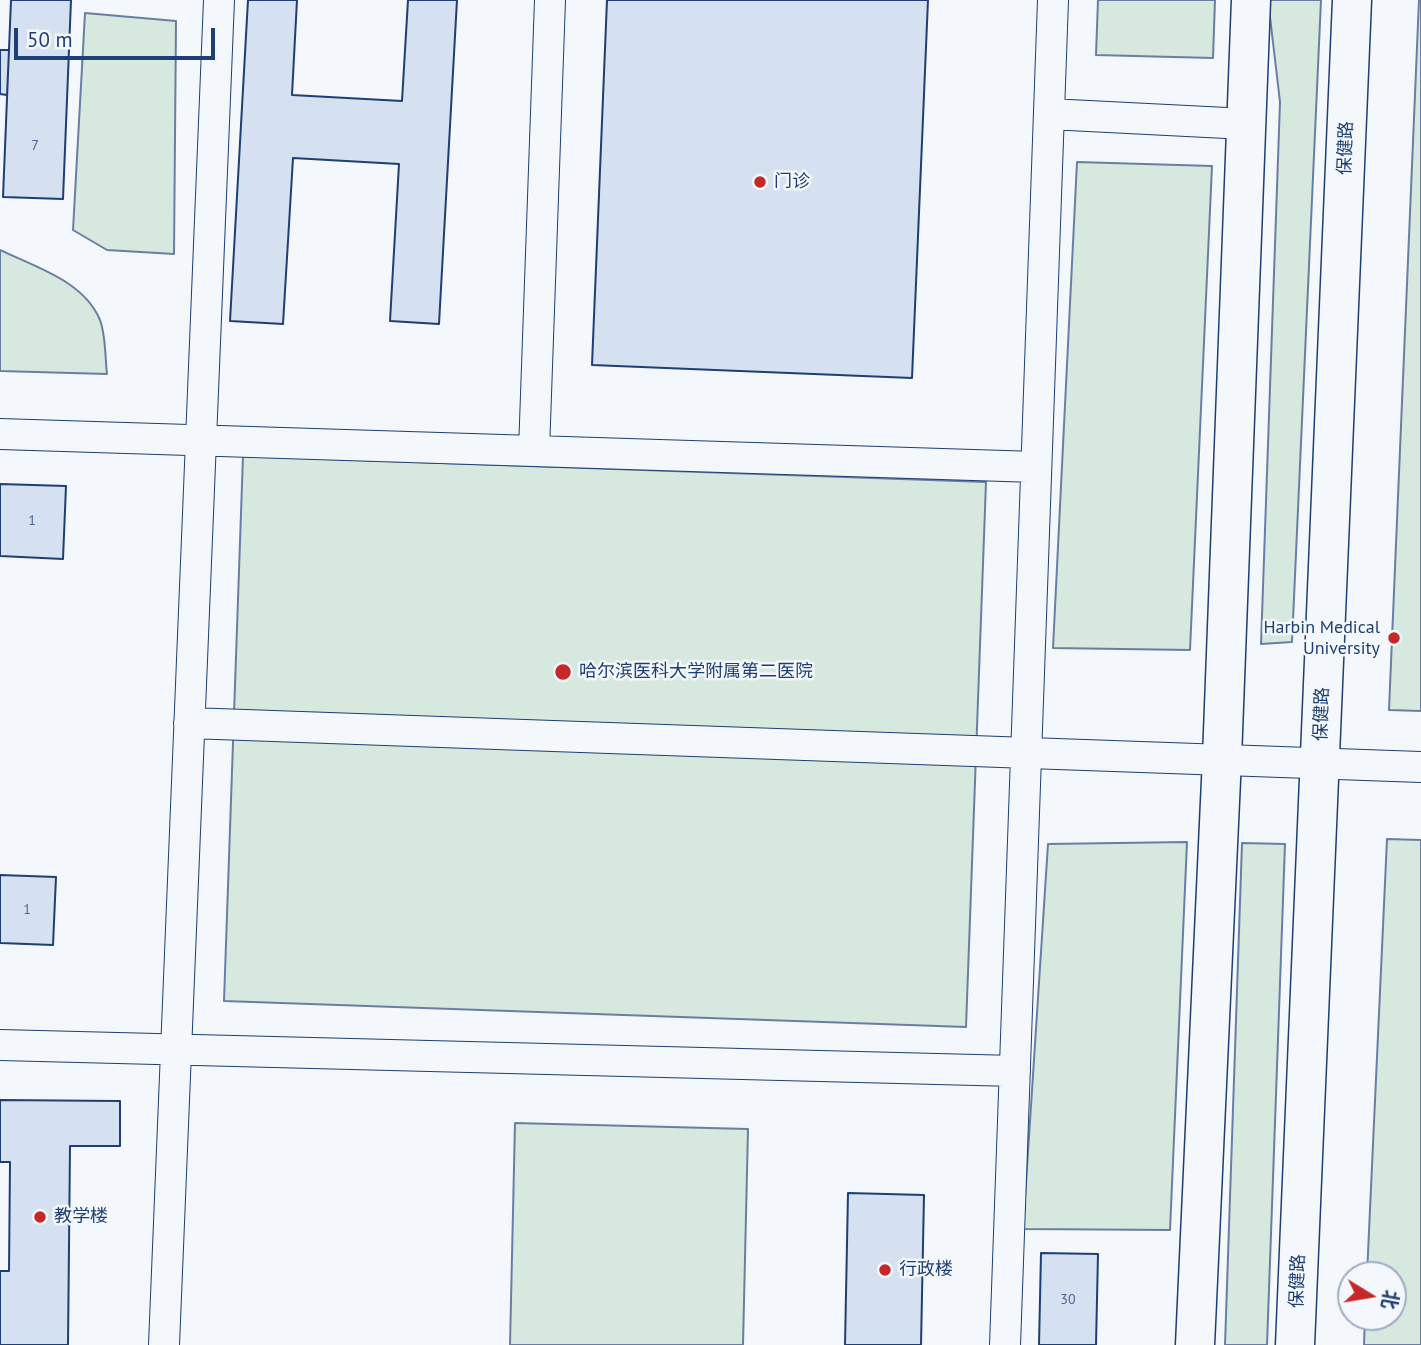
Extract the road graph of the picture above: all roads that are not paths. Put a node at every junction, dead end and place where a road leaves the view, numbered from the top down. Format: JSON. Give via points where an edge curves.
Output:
{"nodes":[{"id":1,"x":219,"y":0,"type":"edge"},
{"id":2,"x":551,"y":0,"type":"edge"},
{"id":3,"x":1053,"y":0,"type":"edge"},
{"id":4,"x":1251,"y":0,"type":"edge"},
{"id":5,"x":1352,"y":0,"type":"edge"},
{"id":6,"x":1049,"y":114,"type":"junction"},
{"id":7,"x":1246,"y":124,"type":"junction"},
{"id":8,"x":0,"y":434,"type":"edge"},
{"id":9,"x":201,"y":440,"type":"junction"},
{"id":10,"x":534,"y":451,"type":"junction"},
{"id":11,"x":1037,"y":467,"type":"junction"},
{"id":12,"x":189,"y":723,"type":"junction"},
{"id":13,"x":1026,"y":752,"type":"junction"},
{"id":14,"x":1222,"y":758,"type":"junction"},
{"id":15,"x":1320,"y":763,"type":"junction"},
{"id":16,"x":1421,"y":767,"type":"edge"},
{"id":17,"x":0,"y":1045,"type":"edge"},
{"id":18,"x":176,"y":1049,"type":"junction"},
{"id":19,"x":1015,"y":1071,"type":"junction"},
{"id":20,"x":164,"y":1345,"type":"edge"},
{"id":21,"x":1006,"y":1345,"type":"edge"},
{"id":22,"x":1195,"y":1345,"type":"edge"},
{"id":23,"x":1295,"y":1345,"type":"edge"}],
"edges":[{"from":1,"to":9,"type":"street"},
{"from":2,"to":10,"type":"street"},
{"from":3,"to":6,"type":"street"},
{"from":4,"to":7,"type":"main road"},
{"from":5,"to":15,"type":"main road","name":"保健路"},
{"from":6,"to":7,"type":"street"},
{"from":6,"to":11,"type":"street"},
{"from":7,"to":14,"type":"main road"},
{"from":8,"to":9,"type":"street"},
{"from":9,"to":10,"type":"street"},
{"from":9,"to":12,"type":"street"},
{"from":10,"to":11,"type":"street"},
{"from":11,"to":13,"type":"street"},
{"from":12,"to":13,"type":"street"},
{"from":12,"to":18,"type":"street"},
{"from":13,"to":14,"type":"street"},
{"from":13,"to":19,"type":"street"},
{"from":14,"to":15,"type":"street"},
{"from":14,"to":22,"type":"main road"},
{"from":15,"to":16,"type":"street"},
{"from":15,"to":23,"type":"main road","name":"保健路"},
{"from":17,"to":18,"type":"street"},
{"from":18,"to":19,"type":"street"},
{"from":18,"to":20,"type":"street"},
{"from":19,"to":21,"type":"street"}]}
